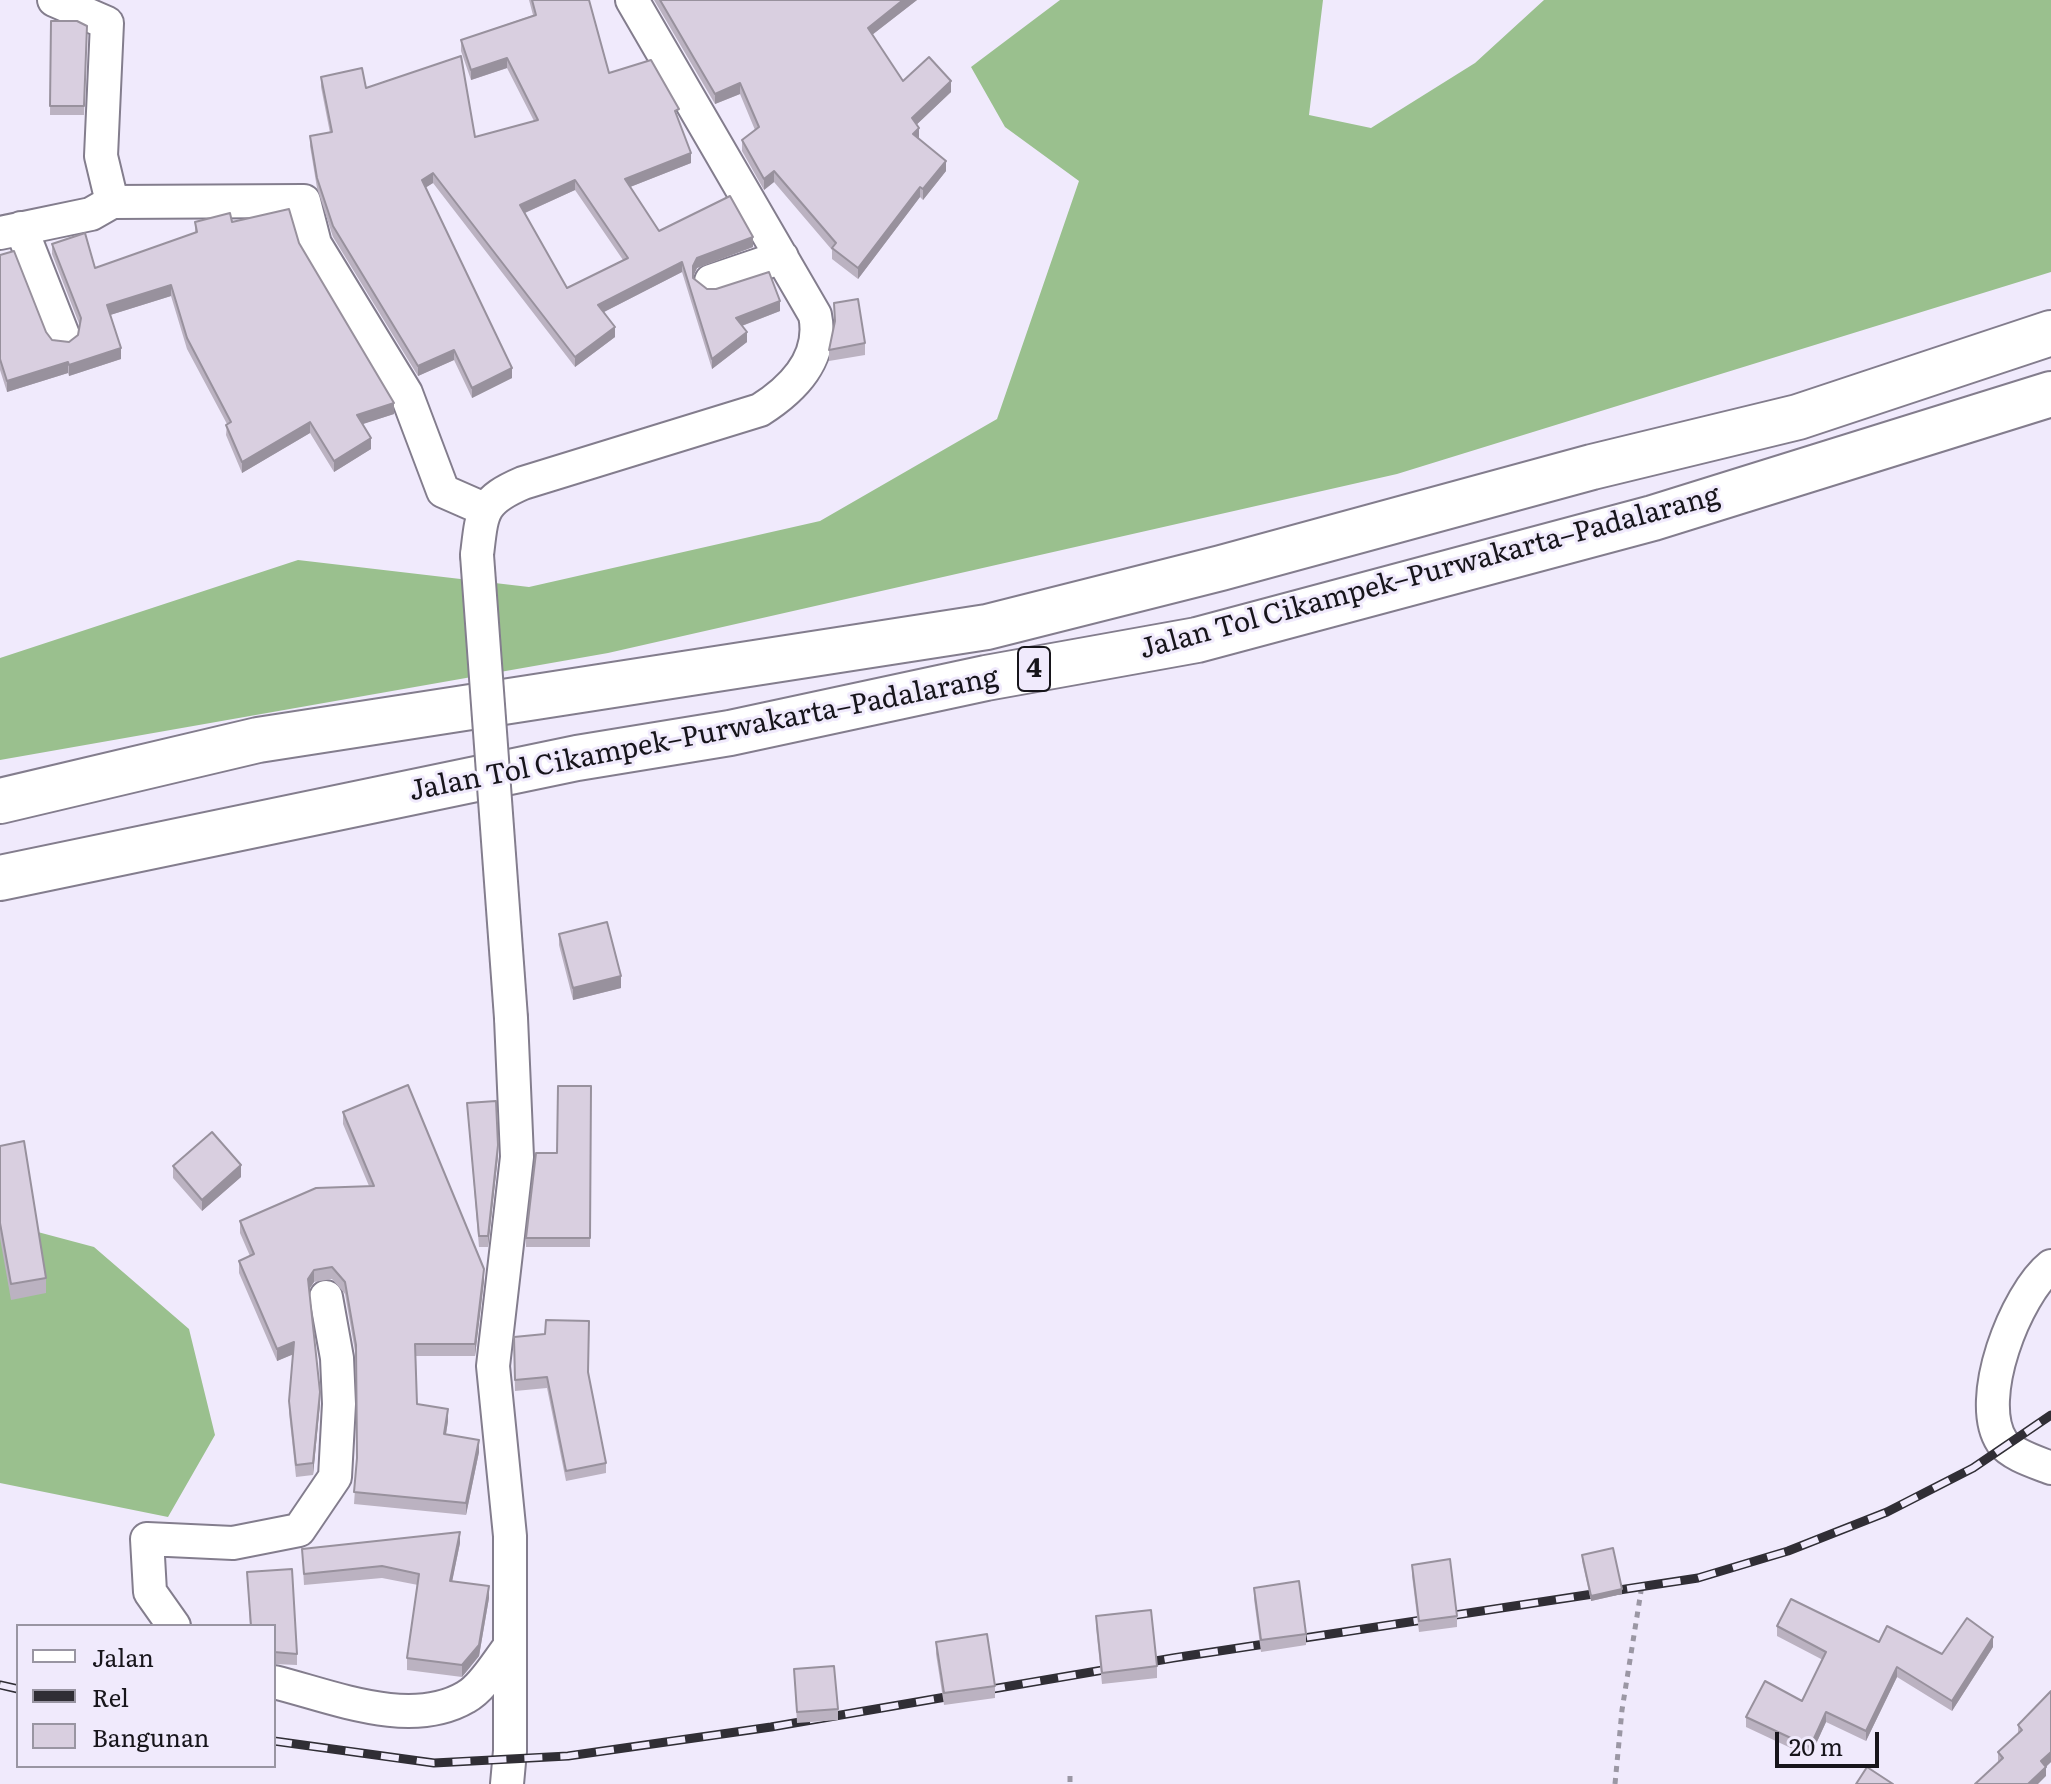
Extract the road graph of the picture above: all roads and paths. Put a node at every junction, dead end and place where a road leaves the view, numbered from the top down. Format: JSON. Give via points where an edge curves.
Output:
{"nodes":[{"id":1,"x":54,"y":0,"type":"edge"},
{"id":2,"x":632,"y":0,"type":"edge"},
{"id":3,"x":112,"y":202,"type":"junction"},
{"id":4,"x":10,"y":230,"type":"edge"},
{"id":5,"x":782,"y":257,"type":"junction"},
{"id":6,"x":711,"y":281,"type":"dead end"},
{"id":7,"x":2051,"y":333,"type":"edge"},
{"id":8,"x":63,"y":335,"type":"dead end"},
{"id":9,"x":2051,"y":394,"type":"edge"},
{"id":10,"x":484,"y":509,"type":"junction"},
{"id":11,"x":0,"y":801,"type":"edge"},
{"id":12,"x":0,"y":878,"type":"edge"},
{"id":13,"x":2051,"y":1266,"type":"edge"},
{"id":14,"x":326,"y":1297,"type":"dead end"},
{"id":15,"x":2051,"y":1468,"type":"edge"},
{"id":16,"x":1642,"y":1585,"type":"dead end"},
{"id":17,"x":173,"y":1624,"type":"edge"},
{"id":18,"x":510,"y":1646,"type":"junction"},
{"id":19,"x":276,"y":1682,"type":"edge"},
{"id":20,"x":1070,"y":1776,"type":"dead end"},
{"id":21,"x":507,"y":1784,"type":"edge"},
{"id":22,"x":1070,"y":1784,"type":"edge"},
{"id":23,"x":1615,"y":1784,"type":"edge"}],
"edges":[{"from":1,"to":3,"type":"street","via":[[107,23],[101,156]]},
{"from":2,"to":5,"type":"street"},
{"from":3,"to":4,"type":"street","via":[[91,214]]},
{"from":3,"to":10,"type":"street","via":[[304,201],[315,244],[406,393],[443,491]]},
{"from":4,"to":8,"type":"street"},
{"from":5,"to":6,"type":"street"},
{"from":5,"to":10,"type":"street","via":[[817,328],[810,360],[783,395],[760,410],[523,483],[494,497]]},
{"from":7,"to":11,"type":"highway","name":"Jalan Tol Cikampek–Purwakarta–Padalarang","number":"4","via":[[1798,417],[987,627],[258,740]]},
{"from":9,"to":12,"type":"highway","name":"Jalan Tol Cikampek–Purwakarta–Padalarang","number":"4","via":[[1653,518],[1197,640],[730,733],[577,758]]},
{"from":10,"to":18,"type":"street","bridge":true,"via":[[477,555],[517,1157],[493,1366],[510,1536]]},
{"from":13,"to":15,"type":"street","via":[[2003,1342],[1993,1404],[2000,1439]]},
{"from":14,"to":17,"type":"street","via":[[339,1388],[335,1477],[299,1530],[233,1543],[147,1539],[150,1592]]},
{"from":16,"to":23,"type":"path"},
{"from":18,"to":19,"type":"street","via":[[468,1697],[431,1710],[378,1708]]},
{"from":18,"to":21,"type":"street"},
{"from":20,"to":22,"type":"path"}]}
